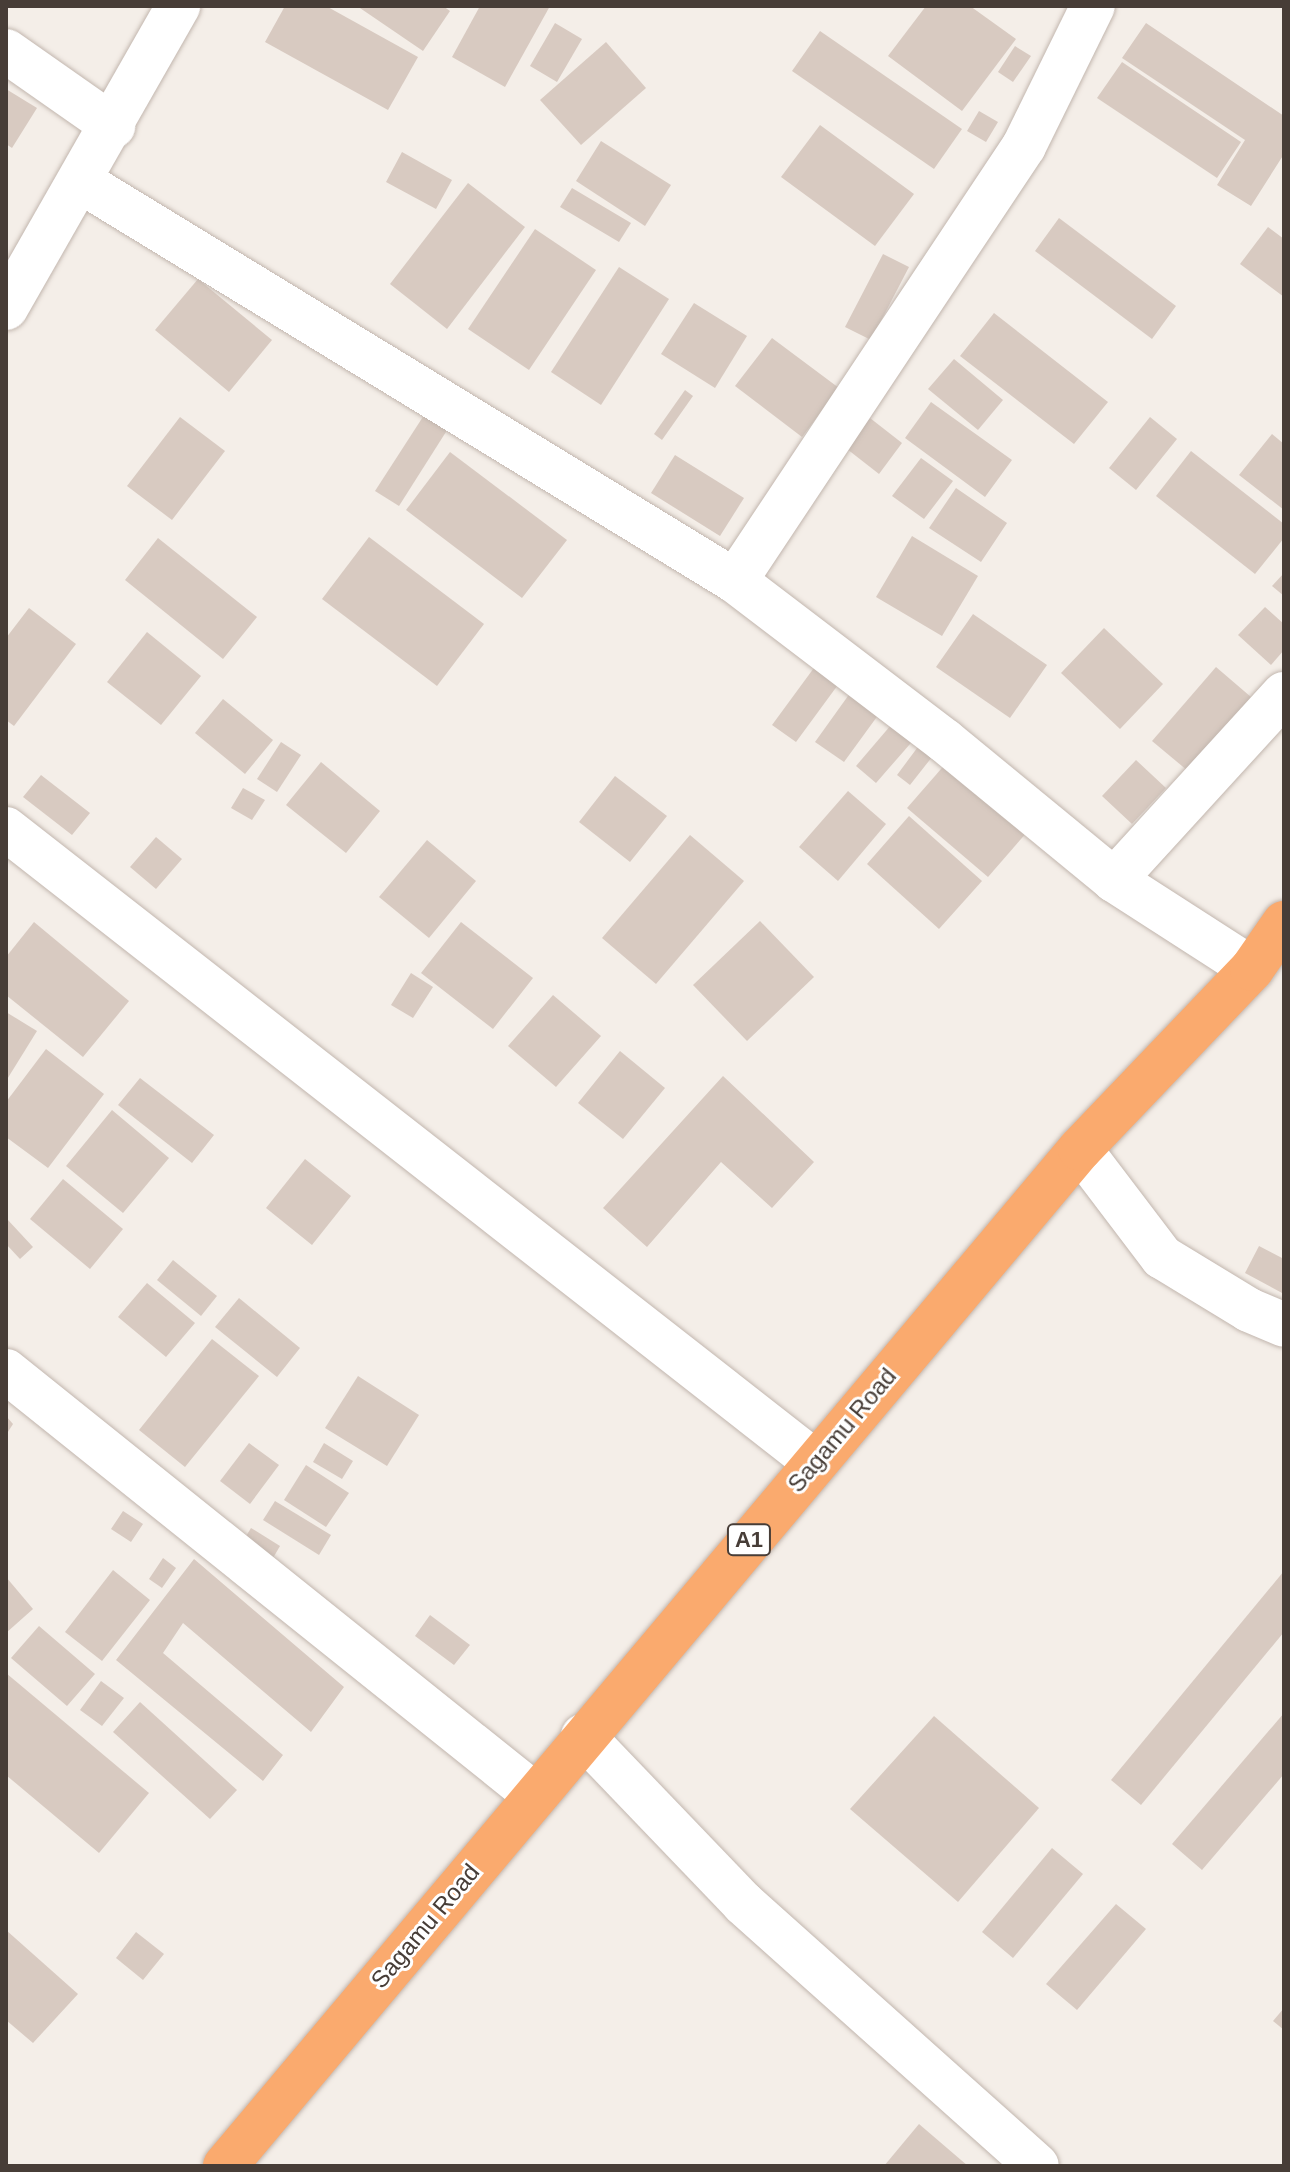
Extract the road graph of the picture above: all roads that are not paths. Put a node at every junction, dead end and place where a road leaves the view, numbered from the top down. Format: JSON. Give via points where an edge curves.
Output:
{"nodes":[{"id":1,"x":178,"y":6,"type":"edge"},
{"id":2,"x":1093,"y":6,"type":"edge"},
{"id":3,"x":6,"y":51,"type":"edge"},
{"id":4,"x":113,"y":126,"type":"junction"},
{"id":5,"x":80,"y":181,"type":"junction"},
{"id":6,"x":6,"y":308,"type":"edge"},
{"id":7,"x":735,"y":581,"type":"junction"},
{"id":8,"x":1284,"y":694,"type":"edge"},
{"id":9,"x":6,"y":829,"type":"edge"},
{"id":10,"x":1114,"y":880,"type":"junction"},
{"id":11,"x":1284,"y":923,"type":"edge"},
{"id":12,"x":1252,"y":969,"type":"junction"},
{"id":13,"x":1080,"y":1149,"type":"junction"},
{"id":14,"x":1284,"y":1325,"type":"edge"},
{"id":15,"x":6,"y":1371,"type":"edge"},
{"id":16,"x":815,"y":1462,"type":"junction"},
{"id":17,"x":583,"y":1736,"type":"junction"},
{"id":18,"x":535,"y":1795,"type":"junction"},
{"id":19,"x":225,"y":2166,"type":"edge"},
{"id":20,"x":1037,"y":2166,"type":"edge"}],
"edges":[{"from":1,"to":4,"type":"street"},
{"from":2,"to":7,"type":"street","via":[[1024,146]]},
{"from":3,"to":4,"type":"street"},
{"from":4,"to":5,"type":"street"},
{"from":5,"to":6,"type":"street"},
{"from":5,"to":7,"type":"street"},
{"from":7,"to":10,"type":"street","via":[[945,741]]},
{"from":8,"to":10,"type":"street"},
{"from":9,"to":16,"type":"street"},
{"from":10,"to":12,"type":"street"},
{"from":11,"to":12,"type":"highway","name":"Sagamu Road","number":"A1"},
{"from":12,"to":13,"type":"highway","name":"Sagamu Road","number":"A1"},
{"from":13,"to":14,"type":"street","via":[[1162,1257]]},
{"from":13,"to":16,"type":"highway","name":"Sagamu Road","number":"A1"},
{"from":15,"to":18,"type":"street"},
{"from":16,"to":17,"type":"highway","name":"Sagamu Road","number":"A1"},
{"from":17,"to":18,"type":"highway","name":"Sagamu Road","number":"A1"},
{"from":17,"to":20,"type":"street","via":[[743,1903]]},
{"from":18,"to":19,"type":"highway","name":"Sagamu Road","number":"A1"}]}
